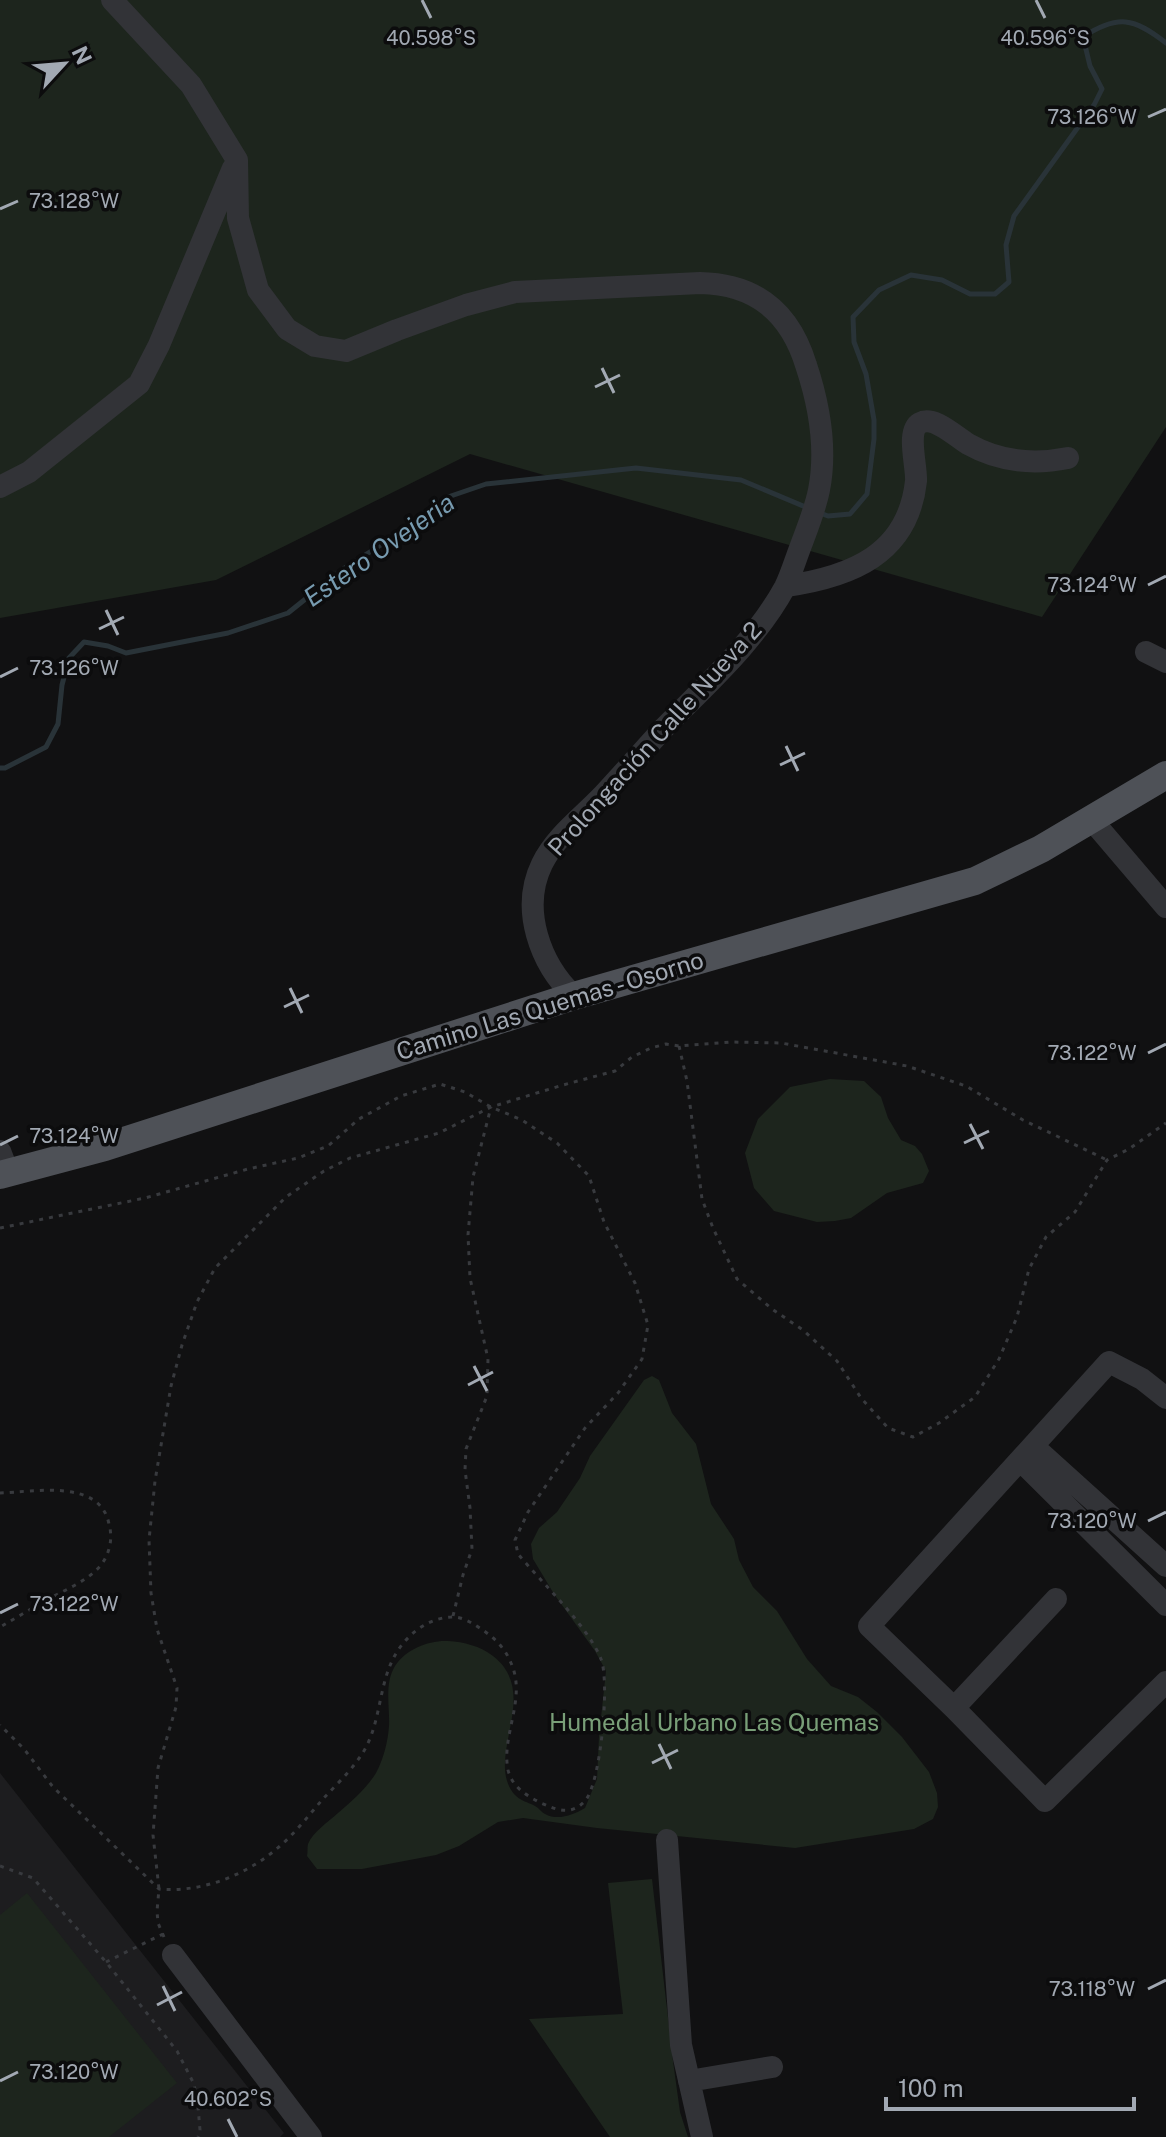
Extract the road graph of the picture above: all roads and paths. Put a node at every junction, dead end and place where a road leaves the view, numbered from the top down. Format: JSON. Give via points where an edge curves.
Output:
{"nodes":[{"id":1,"x":112,"y":0,"type":"edge"},
{"id":2,"x":237,"y":160,"type":"junction"},
{"id":3,"x":1068,"y":458,"type":"dead end"},
{"id":4,"x":0,"y":487,"type":"edge"},
{"id":5,"x":786,"y":586,"type":"junction"},
{"id":6,"x":1146,"y":652,"type":"dead end"},
{"id":7,"x":1166,"y":662,"type":"edge"},
{"id":8,"x":1166,"y":775,"type":"edge"},
{"id":9,"x":1091,"y":819,"type":"junction"},
{"id":10,"x":1166,"y":907,"type":"edge"},
{"id":11,"x":574,"y":996,"type":"junction"},
{"id":12,"x":679,"y":1046,"type":"junction"},
{"id":13,"x":491,"y":1107,"type":"junction"},
{"id":14,"x":1166,"y":1123,"type":"edge"},
{"id":15,"x":1107,"y":1160,"type":"junction"},
{"id":16,"x":3,"y":1166,"type":"edge"},
{"id":17,"x":0,"y":1228,"type":"edge"},
{"id":18,"x":1166,"y":1398,"type":"edge"},
{"id":19,"x":1026,"y":1453,"type":"junction"},
{"id":20,"x":0,"y":1493,"type":"edge"},
{"id":21,"x":1166,"y":1566,"type":"edge"},
{"id":22,"x":1056,"y":1599,"type":"dead end"},
{"id":23,"x":1166,"y":1605,"type":"edge"},
{"id":24,"x":453,"y":1616,"type":"junction"},
{"id":25,"x":0,"y":1627,"type":"edge"},
{"id":26,"x":1166,"y":1682,"type":"edge"},
{"id":27,"x":954,"y":1708,"type":"junction"},
{"id":28,"x":0,"y":1725,"type":"edge"},
{"id":29,"x":667,"y":1840,"type":"dead end"},
{"id":30,"x":0,"y":1866,"type":"edge"},
{"id":31,"x":159,"y":1889,"type":"junction"},
{"id":32,"x":163,"y":1934,"type":"junction"},
{"id":33,"x":173,"y":1955,"type":"joint"},
{"id":34,"x":106,"y":1962,"type":"junction"},
{"id":35,"x":772,"y":2067,"type":"dead end"},
{"id":36,"x":689,"y":2081,"type":"junction"},
{"id":37,"x":198,"y":2137,"type":"edge"},
{"id":38,"x":311,"y":2137,"type":"edge"},
{"id":39,"x":702,"y":2137,"type":"edge"}],
"edges":[{"from":1,"to":2,"type":"street","via":[[191,85]]},
{"from":2,"to":4,"type":"street","via":[[139,384],[29,472]]},
{"from":2,"to":5,"type":"street","name":"Prolongación Calle Nueva 2","via":[[238,218],[258,290],[287,329],[315,346],[346,351],[515,292],[728,285],[754,295],[776,312],[800,347],[820,422],[819,490]]},
{"from":3,"to":5,"type":"street","via":[[1010,460],[981,451],[933,422],[922,422],[912,433],[913,494],[890,541],[869,561],[843,574]]},
{"from":5,"to":11,"type":"street","name":"Prolongación Calle Nueva 2","via":[[718,674],[542,863],[534,892],[537,937],[548,964]]},
{"from":6,"to":7,"type":"street"},
{"from":8,"to":9,"type":"main road","name":"Camino Las Quemas - Osorno"},
{"from":9,"to":10,"type":"street"},
{"from":9,"to":11,"type":"main road","name":"Camino Las Quemas - Osorno","via":[[975,881]]},
{"from":11,"to":16,"type":"main road","name":"Camino Las Quemas - Osorno","via":[[133,1139]]},
{"from":12,"to":13,"type":"path","via":[[651,1048],[615,1071]]},
{"from":12,"to":15,"type":"path","via":[[781,1043],[907,1066],[966,1086]]},
{"from":12,"to":15,"type":"path","via":[[702,1199],[737,1279],[837,1361],[888,1428],[913,1437],[975,1397],[999,1359],[1029,1269],[1046,1237],[1075,1212]]},
{"from":13,"to":17,"type":"path","via":[[440,1084],[401,1096],[359,1119],[328,1146],[298,1158]]},
{"from":13,"to":24,"type":"path","via":[[473,1177],[468,1235],[470,1278],[488,1359],[487,1396],[466,1449],[472,1549]]},
{"from":13,"to":24,"type":"path","via":[[557,1143],[589,1176],[648,1325],[642,1359],[585,1428],[515,1540],[518,1554],[590,1639],[605,1674],[593,1788],[574,1809],[562,1812],[537,1801],[511,1778],[508,1753],[516,1678],[512,1664],[491,1636]]},
{"from":13,"to":31,"type":"path","via":[[439,1133],[350,1158],[324,1171],[244,1236],[215,1268],[197,1302],[171,1386],[149,1540],[157,1629],[177,1688],[158,1768],[153,1835]]},
{"from":14,"to":15,"type":"path"},
{"from":18,"to":19,"type":"street","via":[[1109,1362]]},
{"from":19,"to":21,"type":"street"},
{"from":19,"to":23,"type":"street"},
{"from":19,"to":27,"type":"street","via":[[869,1626]]},
{"from":20,"to":25,"type":"path","via":[[83,1494],[108,1516],[111,1531],[110,1548],[100,1565]]},
{"from":22,"to":27,"type":"street"},
{"from":24,"to":31,"type":"path","via":[[422,1626],[395,1656],[362,1754],[283,1844],[227,1878],[199,1888]]},
{"from":26,"to":27,"type":"street","via":[[1045,1801]]},
{"from":28,"to":31,"type":"path","via":[[53,1787]]},
{"from":29,"to":36,"type":"street","via":[[681,2045]]},
{"from":30,"to":34,"type":"path","via":[[33,1878]]},
{"from":31,"to":32,"type":"path","via":[[158,1923]]},
{"from":32,"to":33,"type":"path"},
{"from":32,"to":34,"type":"path"},
{"from":33,"to":38,"type":"street"},
{"from":34,"to":37,"type":"path","via":[[177,2051],[194,2084]]},
{"from":35,"to":36,"type":"street"},
{"from":36,"to":39,"type":"street"}]}
